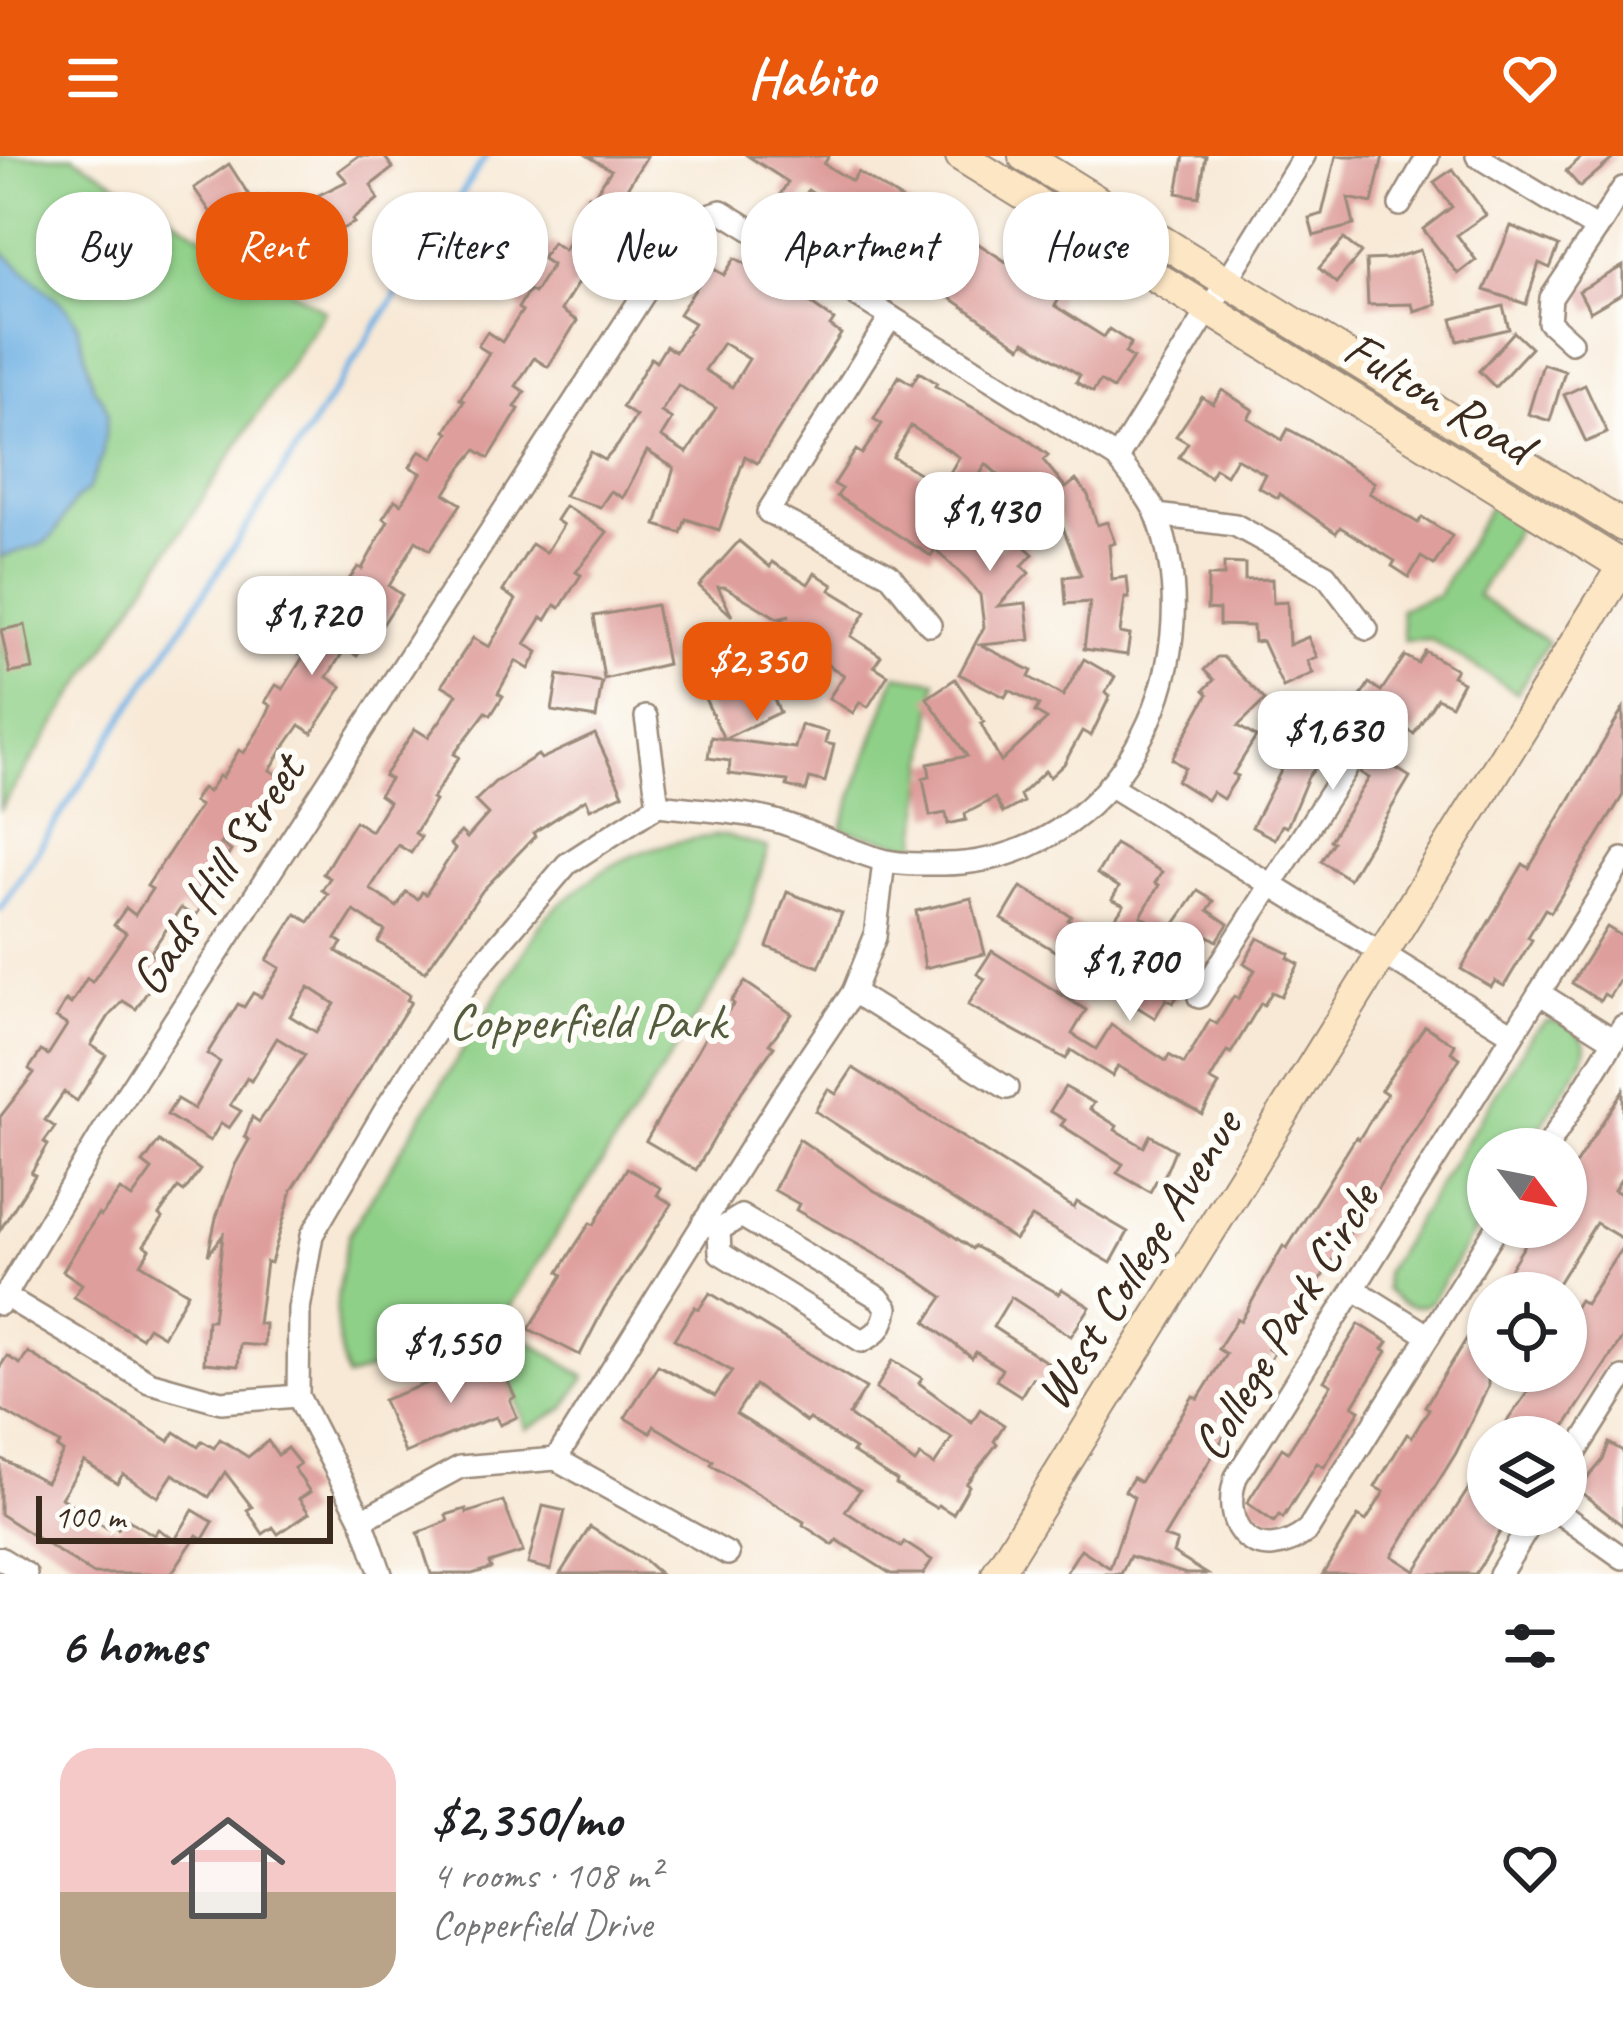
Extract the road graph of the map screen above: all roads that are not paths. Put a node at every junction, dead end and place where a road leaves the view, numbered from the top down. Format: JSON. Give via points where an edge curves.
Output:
{"nodes":[{"id":1,"x":962,"y":156,"type":"edge"},
{"id":2,"x":1024,"y":156,"type":"edge"},
{"id":3,"x":1304,"y":156,"type":"edge"},
{"id":4,"x":1428,"y":156,"type":"edge"},
{"id":5,"x":1478,"y":156,"type":"edge"},
{"id":6,"x":1623,"y":188,"type":"edge"},
{"id":7,"x":1400,"y":205,"type":"dead end"},
{"id":8,"x":1598,"y":229,"type":"junction"},
{"id":9,"x":1226,"y":281,"type":"junction"},
{"id":10,"x":1207,"y":311,"type":"junction"},
{"id":11,"x":891,"y":317,"type":"junction"},
{"id":12,"x":1571,"y":342,"type":"dead end"},
{"id":13,"x":1117,"y":458,"type":"junction"},
{"id":14,"x":1157,"y":515,"type":"junction"},
{"id":15,"x":1623,"y":526,"type":"edge"},
{"id":16,"x":1623,"y":566,"type":"edge"},
{"id":17,"x":930,"y":625,"type":"dead end"},
{"id":18,"x":1367,"y":629,"type":"dead end"},
{"id":19,"x":646,"y":717,"type":"dead end"},
{"id":20,"x":1352,"y":761,"type":"dead end"},
{"id":21,"x":1109,"y":784,"type":"junction"},
{"id":22,"x":658,"y":805,"type":"junction"},
{"id":23,"x":1623,"y":859,"type":"edge"},
{"id":24,"x":884,"y":861,"type":"junction"},
{"id":25,"x":1272,"y":885,"type":"junction"},
{"id":26,"x":1384,"y":954,"type":"junction"},
{"id":27,"x":853,"y":992,"type":"junction"},
{"id":28,"x":1539,"y":993,"type":"junction"},
{"id":29,"x":1199,"y":998,"type":"dead end"},
{"id":30,"x":1619,"y":1033,"type":"edge"},
{"id":31,"x":1514,"y":1034,"type":"junction"},
{"id":32,"x":1007,"y":1088,"type":"dead end"},
{"id":33,"x":1559,"y":1128,"type":"edge"},
{"id":34,"x":711,"y":1226,"type":"junction"},
{"id":35,"x":1484,"y":1248,"type":"edge"},
{"id":36,"x":1354,"y":1289,"type":"junction"},
{"id":37,"x":3,"y":1300,"type":"edge"},
{"id":38,"x":1429,"y":1336,"type":"junction"},
{"id":39,"x":1623,"y":1378,"type":"edge"},
{"id":40,"x":298,"y":1396,"type":"junction"},
{"id":41,"x":1587,"y":1435,"type":"edge"},
{"id":42,"x":556,"y":1459,"type":"junction"},
{"id":43,"x":362,"y":1520,"type":"junction"},
{"id":44,"x":1587,"y":1533,"type":"edge"},
{"id":45,"x":1523,"y":1536,"type":"edge"},
{"id":46,"x":728,"y":1554,"type":"dead end"},
{"id":47,"x":0,"y":1558,"type":"edge"},
{"id":48,"x":1623,"y":1558,"type":"edge"},
{"id":49,"x":26,"y":1574,"type":"edge"},
{"id":50,"x":381,"y":1574,"type":"edge"},
{"id":51,"x":997,"y":1574,"type":"edge"},
{"id":52,"x":1500,"y":1574,"type":"edge"}],
"edges":[{"from":1,"to":10,"type":"main road","name":"Fulton Road"},
{"from":2,"to":9,"type":"main road","name":"Fulton Road"},
{"from":3,"to":9,"type":"street"},
{"from":4,"to":7,"type":"street"},
{"from":5,"to":8,"type":"street"},
{"from":6,"to":8,"type":"street"},
{"from":8,"to":12,"type":"street","via":[[1551,298],[1549,322]]},
{"from":9,"to":10,"type":"street"},
{"from":9,"to":15,"type":"main road","name":"Fulton Road"},
{"from":10,"to":13,"type":"street"},
{"from":10,"to":16,"type":"main road","name":"Fulton Road"},
{"from":11,"to":13,"type":"street"},
{"from":11,"to":17,"type":"street","via":[[768,512],[889,574]]},
{"from":11,"to":37,"type":"street","name":"Gads Hill Street","via":[[721,211],[691,221],[110,1120]]},
{"from":13,"to":14,"type":"street"},
{"from":14,"to":18,"type":"street","via":[[1235,525],[1326,575]]},
{"from":14,"to":21,"type":"street","via":[[1172,580],[1172,654],[1153,722]]},
{"from":16,"to":26,"type":"main road","name":"West College Avenue"},
{"from":19,"to":22,"type":"street"},
{"from":20,"to":25,"type":"street"},
{"from":21,"to":24,"type":"street","via":[[1071,822],[1008,857]]},
{"from":21,"to":25,"type":"street"},
{"from":22,"to":24,"type":"street","via":[[774,821]]},
{"from":22,"to":40,"type":"street","via":[[567,864],[474,973],[387,1107],[312,1235],[299,1309]]},
{"from":23,"to":28,"type":"street","name":"College Park Circle"},
{"from":24,"to":27,"type":"street","via":[[875,937]]},
{"from":25,"to":26,"type":"street"},
{"from":25,"to":29,"type":"street"},
{"from":26,"to":31,"type":"street"},
{"from":26,"to":51,"type":"main road","name":"West College Avenue"},
{"from":27,"to":32,"type":"street"},
{"from":27,"to":34,"type":"street"},
{"from":28,"to":30,"type":"street"},
{"from":28,"to":31,"type":"street","name":"College Park Circle"},
{"from":30,"to":33,"type":"street"},
{"from":31,"to":36,"type":"street","name":"College Park Circle"},
{"from":34,"to":34,"type":"street","via":[[720,1253],[862,1341],[876,1336],[887,1309],[879,1298],[741,1216]]},
{"from":34,"to":42,"type":"street"},
{"from":35,"to":38,"type":"street","name":"College Park Circle"},
{"from":36,"to":38,"type":"street"},
{"from":36,"to":38,"type":"street","name":"College Park Circle","via":[[1236,1477],[1232,1520],[1252,1542],[1284,1546],[1307,1531]]},
{"from":37,"to":40,"type":"street","via":[[149,1382],[221,1402]]},
{"from":39,"to":41,"type":"street"},
{"from":40,"to":43,"type":"street"},
{"from":42,"to":43,"type":"street","via":[[460,1467]]},
{"from":42,"to":46,"type":"street"},
{"from":43,"to":50,"type":"street"},
{"from":44,"to":48,"type":"street"},
{"from":45,"to":52,"type":"street"},
{"from":47,"to":49,"type":"street"}]}
